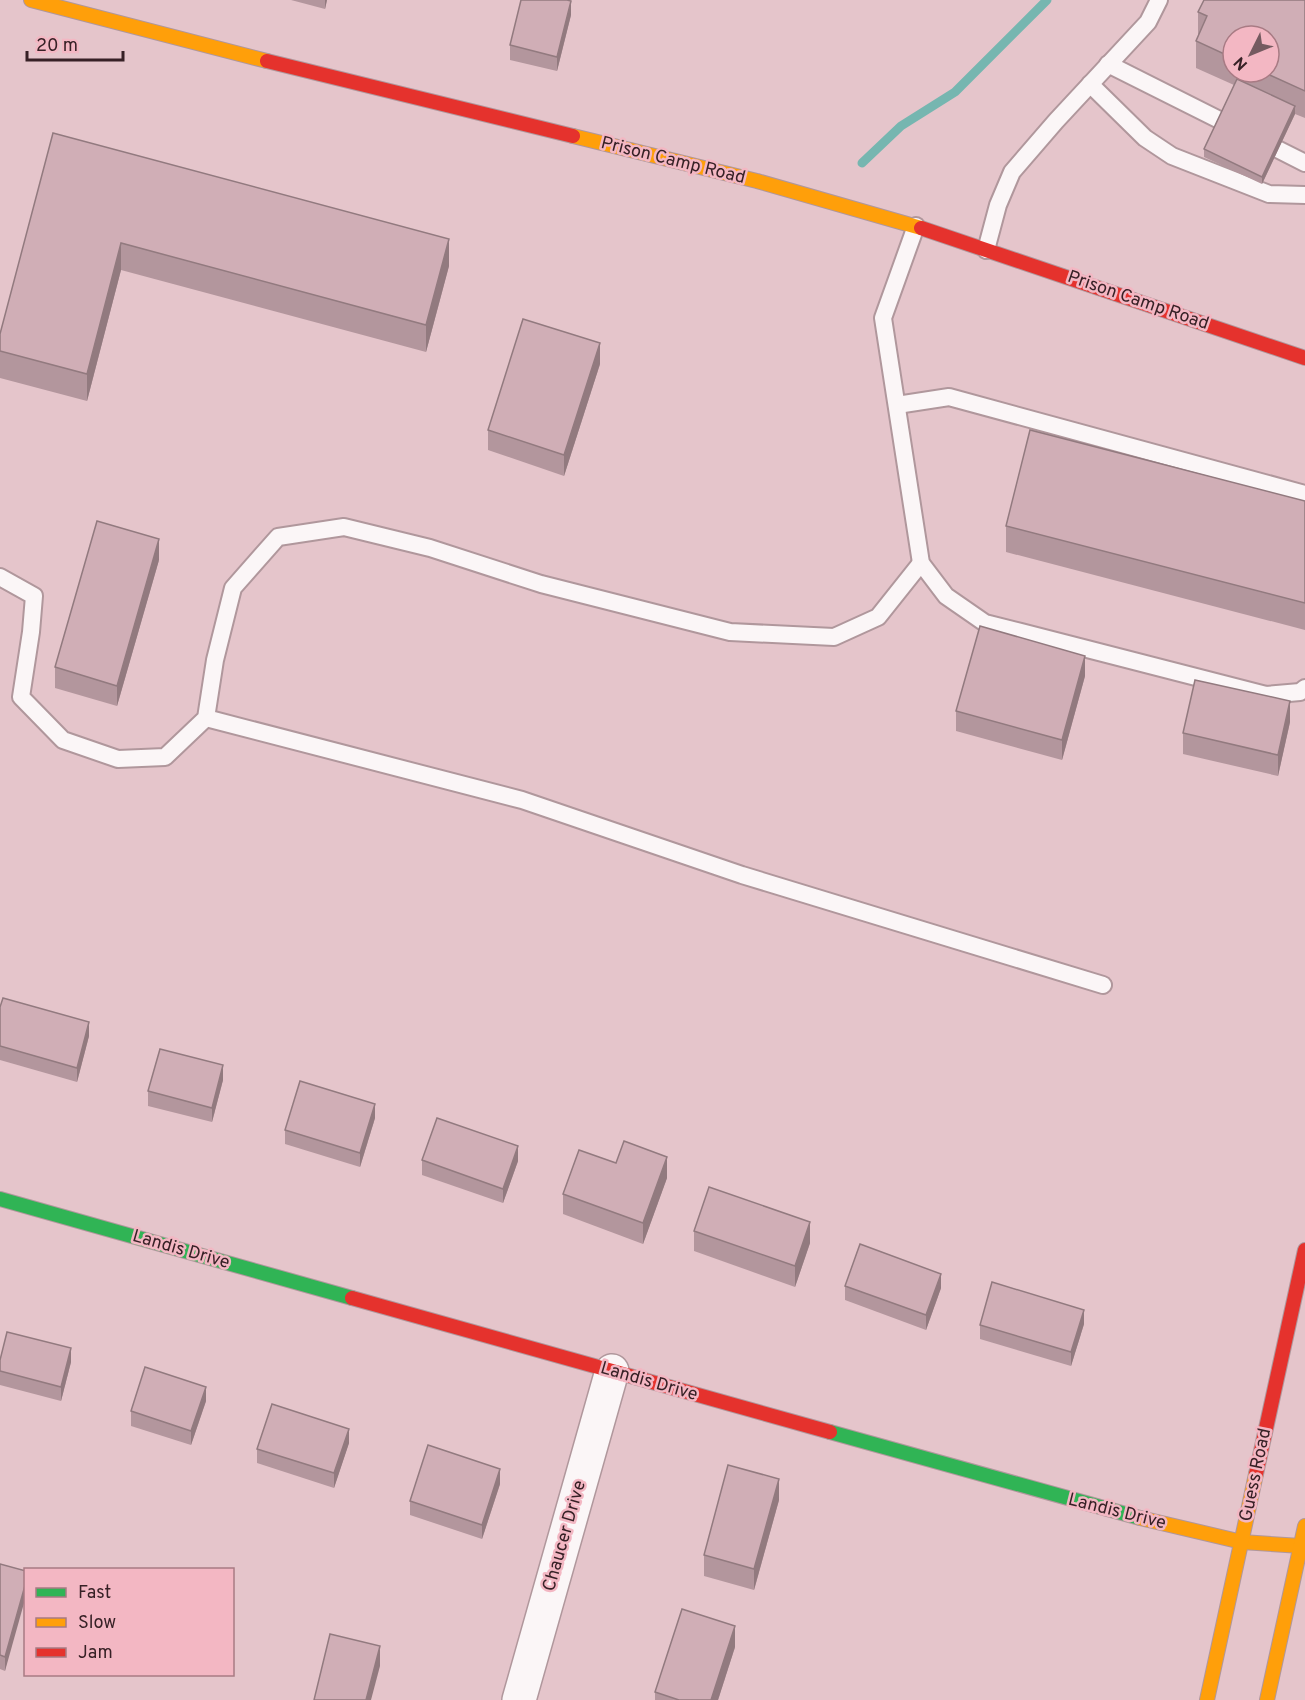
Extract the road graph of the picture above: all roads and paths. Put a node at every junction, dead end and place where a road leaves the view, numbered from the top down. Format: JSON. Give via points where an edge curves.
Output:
{"nodes":[{"id":1,"x":31,"y":0,"type":"edge"},
{"id":2,"x":1159,"y":0,"type":"edge"},
{"id":3,"x":1108,"y":64,"type":"junction"},
{"id":4,"x":1090,"y":84,"type":"junction"},
{"id":5,"x":1305,"y":163,"type":"edge"},
{"id":6,"x":1305,"y":195,"type":"edge"},
{"id":7,"x":916,"y":226,"type":"junction"},
{"id":8,"x":986,"y":250,"type":"junction"},
{"id":9,"x":1305,"y":358,"type":"edge"},
{"id":10,"x":897,"y":405,"type":"junction"},
{"id":11,"x":1305,"y":494,"type":"edge"},
{"id":12,"x":921,"y":563,"type":"junction"},
{"id":13,"x":0,"y":577,"type":"edge"},
{"id":14,"x":1305,"y":688,"type":"edge"},
{"id":15,"x":206,"y":718,"type":"junction"},
{"id":16,"x":1103,"y":985,"type":"dead end"},
{"id":17,"x":0,"y":1199,"type":"edge"},
{"id":18,"x":1305,"y":1250,"type":"edge"},
{"id":19,"x":612,"y":1371,"type":"junction"},
{"id":20,"x":1305,"y":1526,"type":"edge"},
{"id":21,"x":1242,"y":1542,"type":"junction"},
{"id":22,"x":1301,"y":1546,"type":"junction"},
{"id":23,"x":519,"y":1700,"type":"edge"},
{"id":24,"x":1207,"y":1700,"type":"edge"},
{"id":25,"x":1267,"y":1700,"type":"edge"}],
"edges":[{"from":1,"to":7,"type":"street","name":"Prison Camp Road","via":[[757,181]]},
{"from":2,"to":3,"type":"lane","via":[[1148,21]]},
{"from":3,"to":4,"type":"lane"},
{"from":3,"to":5,"type":"lane"},
{"from":4,"to":6,"type":"lane","via":[[1145,138],[1172,156],[1269,194]]},
{"from":4,"to":8,"type":"lane","via":[[1012,172]]},
{"from":7,"to":8,"type":"street","name":"Prison Camp Road"},
{"from":7,"to":10,"type":"lane","via":[[883,318]]},
{"from":8,"to":9,"type":"street","name":"Prison Camp Road"},
{"from":10,"to":11,"type":"lane","via":[[950,397]]},
{"from":10,"to":12,"type":"lane"},
{"from":12,"to":14,"type":"lane","via":[[946,596],[985,623],[1266,695],[1300,692]]},
{"from":12,"to":15,"type":"lane","via":[[878,617],[834,637],[729,632],[552,587],[430,548],[344,527],[278,537],[233,588]]},
{"from":13,"to":15,"type":"lane","via":[[34,596],[21,697],[63,740],[118,759],[165,757]]},
{"from":15,"to":16,"type":"lane","via":[[522,800],[742,874]]},
{"from":17,"to":19,"type":"street","name":"Landis Drive"},
{"from":18,"to":21,"type":"street","name":"Guess Road"},
{"from":19,"to":21,"type":"street","name":"Landis Drive","via":[[1122,1514]]},
{"from":19,"to":23,"type":"street","name":"Chaucer Drive"},
{"from":20,"to":22,"type":"street"},
{"from":21,"to":22,"type":"street","name":"Landis Drive"},
{"from":21,"to":24,"type":"street","name":"Guess Road"},
{"from":22,"to":25,"type":"street"}]}
